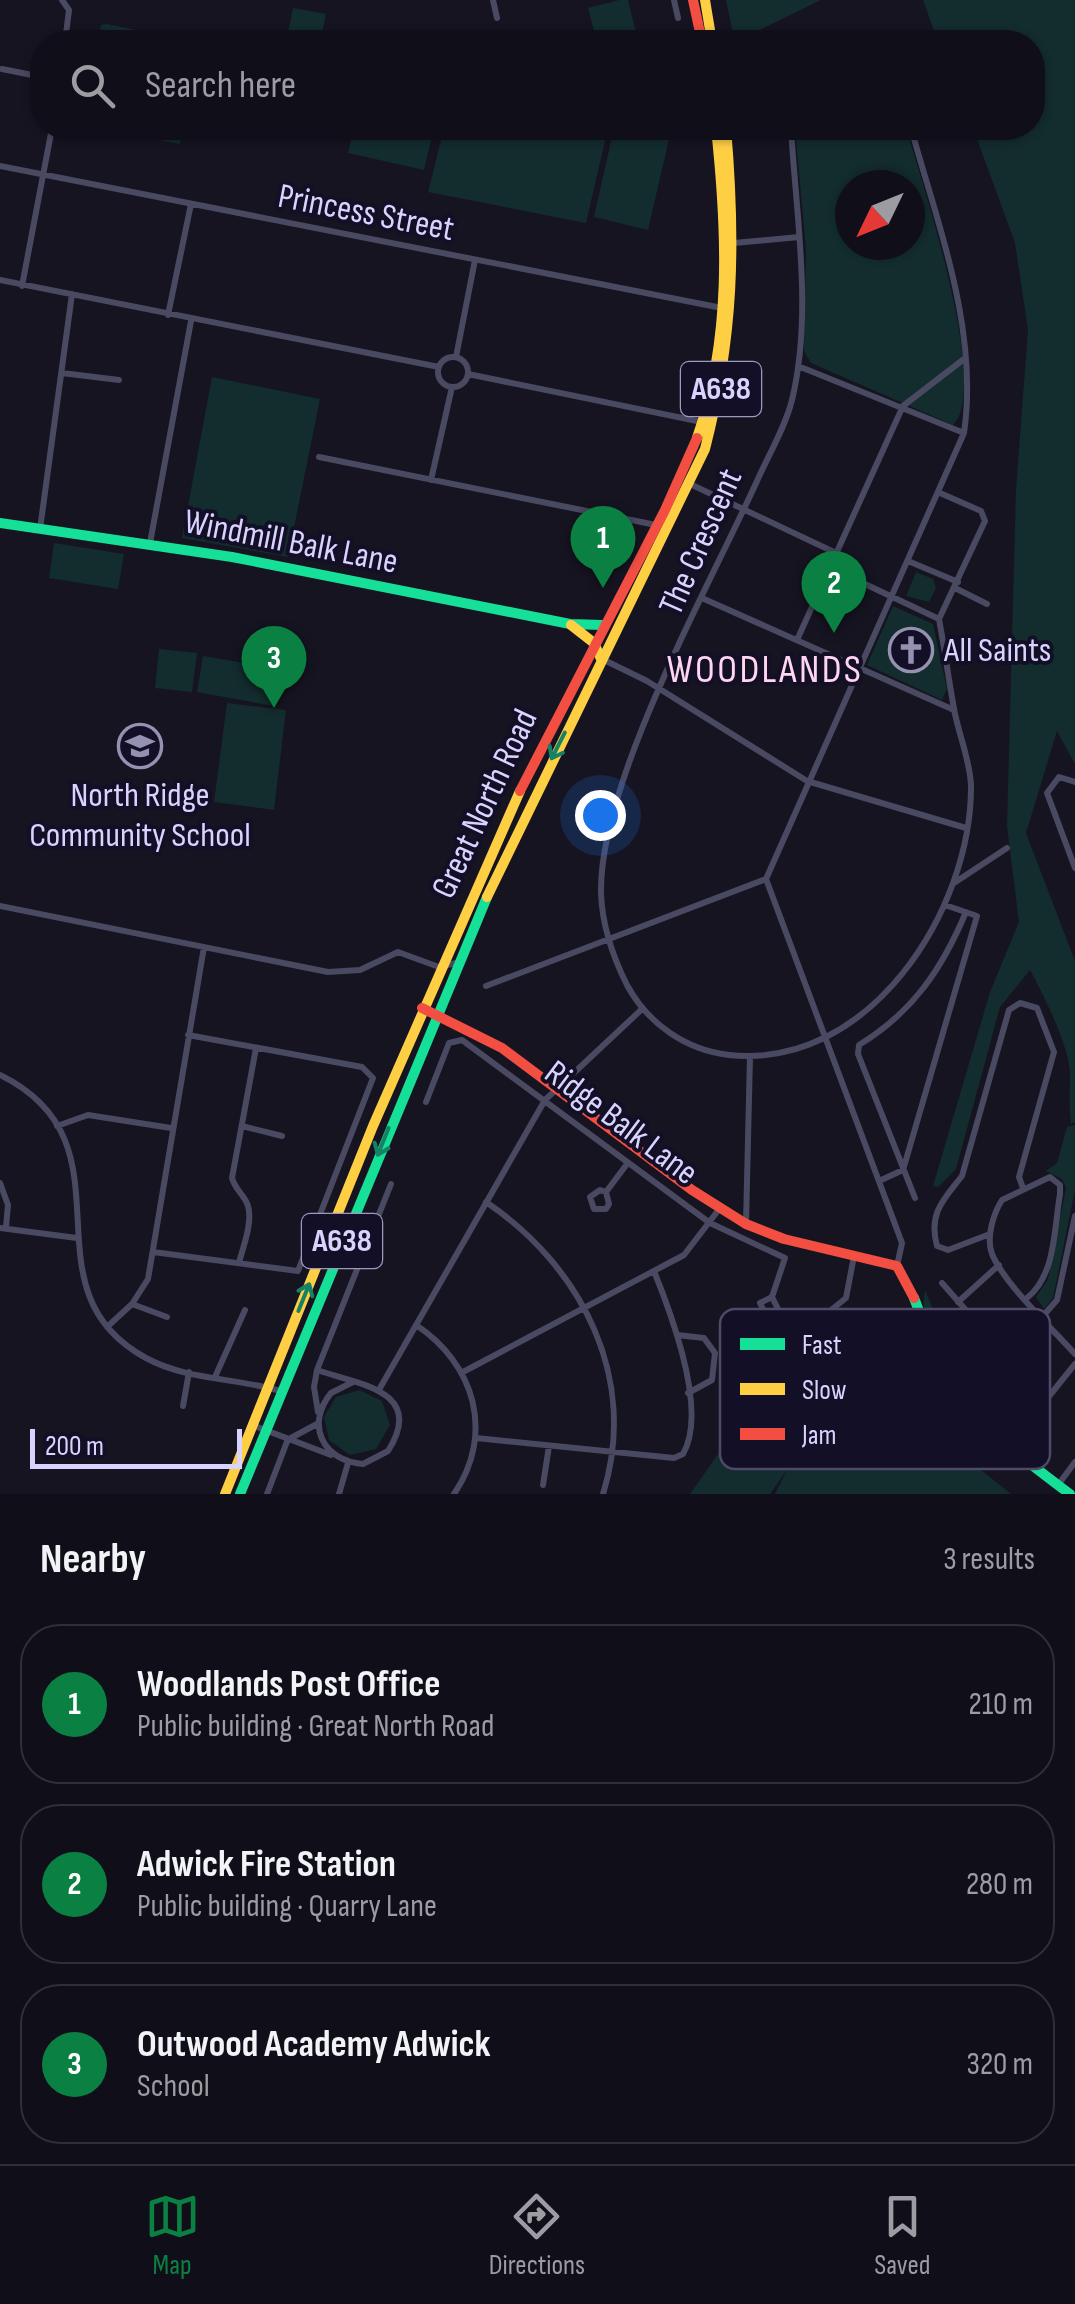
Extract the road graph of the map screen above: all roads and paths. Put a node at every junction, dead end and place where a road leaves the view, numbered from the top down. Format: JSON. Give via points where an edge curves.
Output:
{"nodes":[{"id":1,"x":62,"y":0,"type":"edge"},
{"id":2,"x":493,"y":0,"type":"edge"},
{"id":3,"x":674,"y":0,"type":"edge"},
{"id":4,"x":693,"y":0,"type":"edge"},
{"id":5,"x":705,"y":0,"type":"edge"},
{"id":6,"x":497,"y":18,"type":"dead end"},
{"id":7,"x":678,"y":18,"type":"dead end"},
{"id":8,"x":66,"y":30,"type":"edge"},
{"id":9,"x":699,"y":30,"type":"edge"},
{"id":10,"x":710,"y":30,"type":"edge"},
{"id":11,"x":2,"y":69,"type":"dead end"},
{"id":12,"x":30,"y":75,"type":"edge"},
{"id":13,"x":50,"y":140,"type":"edge"},
{"id":14,"x":717,"y":140,"type":"edge"},
{"id":15,"x":727,"y":140,"type":"edge"},
{"id":16,"x":792,"y":140,"type":"edge"},
{"id":17,"x":914,"y":140,"type":"edge"},
{"id":18,"x":0,"y":166,"type":"edge"},
{"id":19,"x":44,"y":175,"type":"junction"},
{"id":20,"x":191,"y":204,"type":"junction"},
{"id":21,"x":800,"y":236,"type":"junction"},
{"id":22,"x":734,"y":243,"type":"junction"},
{"id":23,"x":475,"y":260,"type":"junction"},
{"id":24,"x":0,"y":280,"type":"edge"},
{"id":25,"x":22,"y":286,"type":"junction"},
{"id":26,"x":72,"y":294,"type":"junction"},
{"id":27,"x":722,"y":308,"type":"junction"},
{"id":28,"x":168,"y":315,"type":"junction"},
{"id":29,"x":191,"y":321,"type":"junction"},
{"id":30,"x":456,"y":357,"type":"junction"},
{"id":31,"x":965,"y":358,"type":"junction"},
{"id":32,"x":798,"y":366,"type":"junction"},
{"id":33,"x":439,"y":367,"type":"junction"},
{"id":34,"x":62,"y":372,"type":"junction"},
{"id":35,"x":468,"y":374,"type":"junction"},
{"id":36,"x":118,"y":380,"type":"dead end"},
{"id":37,"x":452,"y":386,"type":"junction"},
{"id":38,"x":902,"y":406,"type":"junction"},
{"id":39,"x":707,"y":424,"type":"junction"},
{"id":40,"x":964,"y":433,"type":"junction"},
{"id":41,"x":319,"y":457,"type":"dead end"},
{"id":42,"x":431,"y":480,"type":"junction"},
{"id":43,"x":690,"y":484,"type":"junction"},
{"id":44,"x":939,"y":492,"type":"junction"},
{"id":45,"x":743,"y":511,"type":"junction"},
{"id":46,"x":0,"y":523,"type":"edge"},
{"id":47,"x":657,"y":526,"type":"junction"},
{"id":48,"x":40,"y":528,"type":"junction"},
{"id":49,"x":150,"y":543,"type":"junction"},
{"id":50,"x":836,"y":553,"type":"junction"},
{"id":51,"x":908,"y":562,"type":"junction"},
{"id":52,"x":830,"y":567,"type":"junction"},
{"id":53,"x":956,"y":585,"type":"junction"},
{"id":54,"x":892,"y":597,"type":"junction"},
{"id":55,"x":704,"y":599,"type":"junction"},
{"id":56,"x":987,"y":604,"type":"dead end"},
{"id":57,"x":939,"y":619,"type":"junction"},
{"id":58,"x":570,"y":624,"type":"junction"},
{"id":59,"x":604,"y":626,"type":"junction"},
{"id":60,"x":798,"y":640,"type":"junction"},
{"id":61,"x":594,"y":643,"type":"junction"},
{"id":62,"x":601,"y":659,"type":"junction"},
{"id":63,"x":860,"y":666,"type":"junction"},
{"id":64,"x":662,"y":690,"type":"junction"},
{"id":65,"x":954,"y":710,"type":"junction"},
{"id":66,"x":807,"y":780,"type":"junction"},
{"id":67,"x":1073,"y":780,"type":"edge"},
{"id":68,"x":966,"y":828,"type":"junction"},
{"id":69,"x":1007,"y":848,"type":"dead end"},
{"id":70,"x":1075,"y":868,"type":"edge"},
{"id":71,"x":766,"y":880,"type":"junction"},
{"id":72,"x":954,"y":884,"type":"junction"},
{"id":73,"x":945,"y":904,"type":"junction"},
{"id":74,"x":0,"y":906,"type":"edge"},
{"id":75,"x":966,"y":912,"type":"junction"},
{"id":76,"x":609,"y":939,"type":"junction"},
{"id":77,"x":204,"y":947,"type":"junction"},
{"id":78,"x":456,"y":963,"type":"junction"},
{"id":79,"x":439,"y":966,"type":"junction"},
{"id":80,"x":448,"y":982,"type":"junction"},
{"id":81,"x":486,"y":986,"type":"dead end"},
{"id":82,"x":422,"y":1008,"type":"junction"},
{"id":83,"x":642,"y":1009,"type":"junction"},
{"id":84,"x":436,"y":1014,"type":"junction"},
{"id":85,"x":824,"y":1034,"type":"junction"},
{"id":86,"x":188,"y":1035,"type":"junction"},
{"id":87,"x":256,"y":1048,"type":"junction"},
{"id":88,"x":750,"y":1056,"type":"junction"},
{"id":89,"x":0,"y":1075,"type":"edge"},
{"id":90,"x":554,"y":1087,"type":"junction"},
{"id":91,"x":545,"y":1100,"type":"junction"},
{"id":92,"x":426,"y":1102,"type":"dead end"},
{"id":93,"x":57,"y":1126,"type":"junction"},
{"id":94,"x":242,"y":1126,"type":"junction"},
{"id":95,"x":171,"y":1128,"type":"junction"},
{"id":96,"x":282,"y":1136,"type":"dead end"},
{"id":97,"x":627,"y":1164,"type":"junction"},
{"id":98,"x":903,"y":1170,"type":"junction"},
{"id":99,"x":879,"y":1181,"type":"junction"},
{"id":100,"x":0,"y":1182,"type":"edge"},
{"id":101,"x":390,"y":1184,"type":"dead end"},
{"id":102,"x":1023,"y":1188,"type":"junction"},
{"id":103,"x":606,"y":1192,"type":"dead end"},
{"id":104,"x":915,"y":1198,"type":"dead end"},
{"id":105,"x":486,"y":1202,"type":"junction"},
{"id":106,"x":720,"y":1208,"type":"junction"},
{"id":107,"x":1075,"y":1216,"type":"edge"},
{"id":108,"x":710,"y":1223,"type":"junction"},
{"id":109,"x":746,"y":1224,"type":"junction"},
{"id":110,"x":3,"y":1228,"type":"edge"},
{"id":111,"x":990,"y":1234,"type":"junction"},
{"id":112,"x":77,"y":1238,"type":"junction"},
{"id":113,"x":153,"y":1252,"type":"junction"},
{"id":114,"x":854,"y":1255,"type":"junction"},
{"id":115,"x":239,"y":1263,"type":"junction"},
{"id":116,"x":897,"y":1266,"type":"junction"},
{"id":117,"x":1000,"y":1266,"type":"junction"},
{"id":118,"x":654,"y":1271,"type":"junction"},
{"id":119,"x":942,"y":1283,"type":"dead end"},
{"id":120,"x":772,"y":1297,"type":"dead end"},
{"id":121,"x":1027,"y":1298,"type":"junction"},
{"id":122,"x":958,"y":1302,"type":"junction"},
{"id":123,"x":132,"y":1304,"type":"junction"},
{"id":124,"x":586,"y":1307,"type":"junction"},
{"id":125,"x":831,"y":1309,"type":"edge"},
{"id":126,"x":919,"y":1309,"type":"edge"},
{"id":127,"x":964,"y":1309,"type":"edge"},
{"id":128,"x":1037,"y":1309,"type":"edge"},
{"id":129,"x":1050,"y":1309,"type":"edge"},
{"id":130,"x":245,"y":1310,"type":"dead end"},
{"id":131,"x":167,"y":1317,"type":"dead end"},
{"id":132,"x":1050,"y":1323,"type":"edge"},
{"id":133,"x":416,"y":1325,"type":"junction"},
{"id":134,"x":107,"y":1326,"type":"junction"},
{"id":135,"x":677,"y":1334,"type":"junction"},
{"id":136,"x":1075,"y":1354,"type":"edge"},
{"id":137,"x":1075,"y":1364,"type":"edge"},
{"id":138,"x":317,"y":1370,"type":"junction"},
{"id":139,"x":189,"y":1372,"type":"junction"},
{"id":140,"x":463,"y":1372,"type":"junction"},
{"id":141,"x":215,"y":1377,"type":"junction"},
{"id":142,"x":353,"y":1382,"type":"junction"},
{"id":143,"x":268,"y":1387,"type":"junction"},
{"id":144,"x":380,"y":1388,"type":"junction"},
{"id":145,"x":280,"y":1391,"type":"junction"},
{"id":146,"x":688,"y":1393,"type":"junction"},
{"id":147,"x":1050,"y":1394,"type":"edge"},
{"id":148,"x":183,"y":1406,"type":"dead end"},
{"id":149,"x":318,"y":1413,"type":"junction"},
{"id":150,"x":317,"y":1424,"type":"junction"},
{"id":151,"x":252,"y":1425,"type":"junction"},
{"id":152,"x":264,"y":1430,"type":"junction"},
{"id":153,"x":476,"y":1438,"type":"junction"},
{"id":154,"x":288,"y":1439,"type":"junction"},
{"id":155,"x":549,"y":1446,"type":"junction"},
{"id":156,"x":612,"y":1452,"type":"junction"},
{"id":157,"x":332,"y":1455,"type":"junction"},
{"id":158,"x":1075,"y":1462,"type":"edge"},
{"id":159,"x":348,"y":1463,"type":"junction"},
{"id":160,"x":1040,"y":1469,"type":"edge"},
{"id":161,"x":1058,"y":1484,"type":"junction"},
{"id":162,"x":543,"y":1485,"type":"dead end"},
{"id":163,"x":225,"y":1494,"type":"edge"},
{"id":164,"x":240,"y":1494,"type":"edge"},
{"id":165,"x":267,"y":1494,"type":"edge"},
{"id":166,"x":339,"y":1494,"type":"edge"},
{"id":167,"x":454,"y":1494,"type":"edge"},
{"id":168,"x":604,"y":1494,"type":"edge"},
{"id":169,"x":1070,"y":1494,"type":"edge"}],
"edges":[{"from":1,"to":8,"type":"street","via":[[69,10]]},
{"from":2,"to":6,"type":"street"},
{"from":3,"to":7,"type":"street"},
{"from":4,"to":9,"type":"main road"},
{"from":5,"to":10,"type":"main road"},
{"from":11,"to":12,"type":"street"},
{"from":13,"to":19,"type":"street"},
{"from":14,"to":27,"type":"main road","name":"Great North Road","number":"A638"},
{"from":15,"to":22,"type":"main road","name":"Great North Road","number":"A638"},
{"from":16,"to":21,"type":"street","name":"The Crescent"},
{"from":17,"to":31,"type":"street","via":[[958,294]]},
{"from":18,"to":19,"type":"street","name":"Princess Street"},
{"from":19,"to":20,"type":"street","name":"Princess Street"},
{"from":19,"to":25,"type":"street"},
{"from":20,"to":23,"type":"street","name":"Princess Street"},
{"from":20,"to":28,"type":"street"},
{"from":21,"to":22,"type":"street"},
{"from":21,"to":32,"type":"street","name":"The Crescent"},
{"from":22,"to":39,"type":"main road","name":"Great North Road","number":"A638","via":[[728,341]]},
{"from":23,"to":27,"type":"street","name":"Princess Street"},
{"from":23,"to":30,"type":"street"},
{"from":24,"to":25,"type":"street"},
{"from":25,"to":26,"type":"street"},
{"from":26,"to":28,"type":"street"},
{"from":26,"to":34,"type":"street"},
{"from":27,"to":39,"type":"main road","name":"Great North Road","number":"A638"},
{"from":28,"to":29,"type":"street"},
{"from":29,"to":33,"type":"street"},
{"from":29,"to":49,"type":"street"},
{"from":30,"to":33,"type":"street"},
{"from":30,"to":35,"type":"street"},
{"from":31,"to":38,"type":"street"},
{"from":31,"to":40,"type":"street"},
{"from":32,"to":38,"type":"street"},
{"from":32,"to":45,"type":"street","name":"The Crescent","via":[[792,404]]},
{"from":33,"to":37,"type":"street","via":[[440,380]]},
{"from":34,"to":36,"type":"street"},
{"from":34,"to":48,"type":"street"},
{"from":35,"to":37,"type":"street"},
{"from":35,"to":39,"type":"street"},
{"from":37,"to":42,"type":"street"},
{"from":38,"to":40,"type":"street"},
{"from":38,"to":50,"type":"street"},
{"from":39,"to":43,"type":"main road","name":"Great North Road","number":"A638"},
{"from":39,"to":47,"type":"main road","name":"Great North Road","number":"A638"},
{"from":40,"to":44,"type":"street"},
{"from":41,"to":42,"type":"street"},
{"from":42,"to":47,"type":"street"},
{"from":43,"to":45,"type":"street"},
{"from":43,"to":62,"type":"main road","name":"Great North Road","number":"A638"},
{"from":44,"to":51,"type":"street"},
{"from":44,"to":53,"type":"street","via":[[980,511],[984,521]]},
{"from":45,"to":50,"type":"street"},
{"from":45,"to":55,"type":"street","name":"The Crescent"},
{"from":46,"to":48,"type":"main road","name":"Windmill Balk Lane"},
{"from":47,"to":59,"type":"main road","name":"Great North Road","number":"A638"},
{"from":48,"to":49,"type":"main road","name":"Windmill Balk Lane"},
{"from":49,"to":58,"type":"main road","name":"Windmill Balk Lane"},
{"from":50,"to":52,"type":"street"},
{"from":51,"to":53,"type":"street"},
{"from":51,"to":54,"type":"street"},
{"from":52,"to":54,"type":"street"},
{"from":52,"to":60,"type":"street"},
{"from":53,"to":56,"type":"street"},
{"from":53,"to":57,"type":"street"},
{"from":54,"to":57,"type":"street"},
{"from":54,"to":63,"type":"street"},
{"from":55,"to":60,"type":"street"},
{"from":55,"to":64,"type":"street","name":"The Crescent"},
{"from":57,"to":65,"type":"street","name":"The Crescent"},
{"from":58,"to":59,"type":"main road","name":"Windmill Balk Lane"},
{"from":58,"to":61,"type":"main road","name":"Windmill Balk Lane"},
{"from":59,"to":61,"type":"main road","name":"Great North Road","number":"A638"},
{"from":60,"to":63,"type":"street"},
{"from":61,"to":62,"type":"main road"},
{"from":61,"to":79,"type":"main road","name":"Great North Road","number":"A638"},
{"from":62,"to":64,"type":"street"},
{"from":62,"to":78,"type":"main road","name":"Great North Road","number":"A638","one_way":true},
{"from":63,"to":65,"type":"street"},
{"from":63,"to":66,"type":"street"},
{"from":64,"to":66,"type":"street"},
{"from":64,"to":76,"type":"street","name":"The Crescent","via":[[608,833],[601,890]]},
{"from":65,"to":68,"type":"street","name":"The Crescent","via":[[971,783]]},
{"from":66,"to":68,"type":"street"},
{"from":66,"to":71,"type":"street"},
{"from":67,"to":70,"type":"street","via":[[1058,778],[1047,793]]},
{"from":68,"to":72,"type":"street","name":"The Crescent"},
{"from":69,"to":72,"type":"street"},
{"from":71,"to":76,"type":"street"},
{"from":71,"to":85,"type":"street"},
{"from":72,"to":73,"type":"street","name":"The Crescent"},
{"from":73,"to":75,"type":"street"},
{"from":73,"to":85,"type":"street","name":"The Crescent","via":[[893,986]]},
{"from":74,"to":77,"type":"street"},
{"from":75,"to":98,"type":"street","via":[[976,916]]},
{"from":75,"to":98,"type":"street","via":[[931,982],[859,1045]]},
{"from":76,"to":81,"type":"street"},
{"from":76,"to":83,"type":"street","name":"The Crescent"},
{"from":77,"to":79,"type":"street","via":[[328,972],[360,970],[398,952]]},
{"from":77,"to":86,"type":"street"},
{"from":78,"to":79,"type":"street"},
{"from":78,"to":80,"type":"main road","name":"Great North Road","number":"A638"},
{"from":79,"to":80,"type":"street"},
{"from":79,"to":82,"type":"main road","name":"Great North Road","number":"A638"},
{"from":80,"to":84,"type":"main road","name":"Great North Road","number":"A638"},
{"from":82,"to":84,"type":"main road","name":"Ridge Balk Lane"},
{"from":143,"to":82,"type":"main road","name":"Great North Road","number":"A638","one_way":true},
{"from":83,"to":88,"type":"street","name":"The Crescent","via":[[689,1044]]},
{"from":83,"to":90,"type":"street"},
{"from":84,"to":90,"type":"main road","name":"Ridge Balk Lane","via":[[488,1039]]},
{"from":84,"to":145,"type":"main road","name":"Great North Road","number":"A638","one_way":true},
{"from":85,"to":88,"type":"street","name":"The Crescent"},
{"from":85,"to":99,"type":"street"},
{"from":86,"to":87,"type":"street"},
{"from":86,"to":95,"type":"street"},
{"from":87,"to":94,"type":"street"},
{"from":87,"to":115,"type":"street","via":[[362,1067],[373,1078],[298,1271]]},
{"from":88,"to":109,"type":"street"},
{"from":89,"to":93,"type":"street"},
{"from":90,"to":91,"type":"street"},
{"from":90,"to":106,"type":"main road","name":"Ridge Balk Lane"},
{"from":91,"to":92,"type":"street","name":"Ridge Balk Lane","via":[[455,1039]]},
{"from":91,"to":97,"type":"street","name":"Ridge Balk Lane"},
{"from":91,"to":105,"type":"street"},
{"from":93,"to":95,"type":"street","via":[[88,1115]]},
{"from":93,"to":112,"type":"street","via":[[80,1192]]},
{"from":94,"to":96,"type":"street"},
{"from":94,"to":115,"type":"street","via":[[232,1178],[250,1215]]},
{"from":95,"to":113,"type":"street"},
{"from":97,"to":103,"type":"street"},
{"from":97,"to":108,"type":"street","name":"Ridge Balk Lane"},
{"from":98,"to":99,"type":"street"},
{"from":98,"to":104,"type":"street"},
{"from":99,"to":116,"type":"street","via":[[902,1244]]},
{"from":100,"to":110,"type":"street","via":[[8,1205]]},
{"from":101,"to":138,"type":"street"},
{"from":102,"to":111,"type":"street","via":[[997,1207]]},
{"from":102,"to":111,"type":"street","via":[[1019,1177],[1054,1052],[1037,1008],[1020,1003],[1009,1010],[962,1176],[942,1196],[934,1232],[937,1246],[948,1250]]},
{"from":102,"to":121,"type":"street","via":[[1050,1177],[1060,1185],[1045,1276]]},
{"from":105,"to":124,"type":"street","via":[[544,1247]]},
{"from":105,"to":133,"type":"street"},
{"from":106,"to":108,"type":"street"},
{"from":106,"to":109,"type":"main road","name":"Ridge Balk Lane"},
{"from":107,"to":129,"type":"street"},
{"from":108,"to":118,"type":"street","via":[[684,1255]]},
{"from":108,"to":120,"type":"street","name":"Ridge Balk Lane","via":[[785,1258]]},
{"from":109,"to":114,"type":"main road","name":"Ridge Balk Lane"},
{"from":110,"to":112,"type":"street"},
{"from":111,"to":117,"type":"street"},
{"from":112,"to":134,"type":"street","via":[[83,1282]]},
{"from":113,"to":115,"type":"street"},
{"from":113,"to":123,"type":"street","via":[[148,1279]]},
{"from":114,"to":116,"type":"main road","name":"Ridge Balk Lane"},
{"from":114,"to":125,"type":"street","via":[[846,1298]]},
{"from":116,"to":126,"type":"main road"},
{"from":117,"to":121,"type":"street"},
{"from":117,"to":122,"type":"street"},
{"from":118,"to":124,"type":"street"},
{"from":118,"to":135,"type":"street"},
{"from":119,"to":122,"type":"street"},
{"from":121,"to":128,"type":"street"},
{"from":122,"to":127,"type":"street"},
{"from":123,"to":131,"type":"street"},
{"from":123,"to":134,"type":"street"},
{"from":124,"to":140,"type":"street"},
{"from":124,"to":156,"type":"street","via":[[610,1378]]},
{"from":130,"to":141,"type":"street"},
{"from":132,"to":136,"type":"street"},
{"from":133,"to":140,"type":"street"},
{"from":133,"to":144,"type":"street"},
{"from":134,"to":139,"type":"street","via":[[150,1360]]},
{"from":135,"to":146,"type":"street"},
{"from":135,"to":146,"type":"street","via":[[704,1338],[715,1353],[712,1380]]},
{"from":137,"to":147,"type":"street"},
{"from":138,"to":142,"type":"street"},
{"from":138,"to":149,"type":"street"},
{"from":139,"to":141,"type":"street"},
{"from":139,"to":148,"type":"street"},
{"from":140,"to":153,"type":"street"},
{"from":141,"to":143,"type":"street"},
{"from":142,"to":144,"type":"street"},
{"from":142,"to":149,"type":"street","via":[[330,1393]]},
{"from":143,"to":145,"type":"street"},
{"from":143,"to":151,"type":"main road","name":"Great North Road","number":"A638"},
{"from":144,"to":159,"type":"street","via":[[397,1411],[396,1439],[376,1460]]},
{"from":145,"to":152,"type":"main road","name":"Great North Road","number":"A638"},
{"from":146,"to":156,"type":"street","via":[[687,1448],[674,1458]]},
{"from":149,"to":150,"type":"street"},
{"from":150,"to":154,"type":"street"},
{"from":150,"to":157,"type":"street"},
{"from":151,"to":152,"type":"street"},
{"from":151,"to":163,"type":"main road","name":"Great North Road","number":"A638"},
{"from":152,"to":154,"type":"street"},
{"from":152,"to":164,"type":"main road","name":"Great North Road","number":"A638"},
{"from":153,"to":155,"type":"street"},
{"from":153,"to":167,"type":"street"},
{"from":154,"to":157,"type":"street"},
{"from":154,"to":165,"type":"street"},
{"from":155,"to":156,"type":"street"},
{"from":155,"to":162,"type":"street"},
{"from":156,"to":168,"type":"street"},
{"from":157,"to":159,"type":"street"},
{"from":158,"to":161,"type":"street"},
{"from":159,"to":166,"type":"street"},
{"from":160,"to":161,"type":"main road"},
{"from":161,"to":169,"type":"main road"}]}
